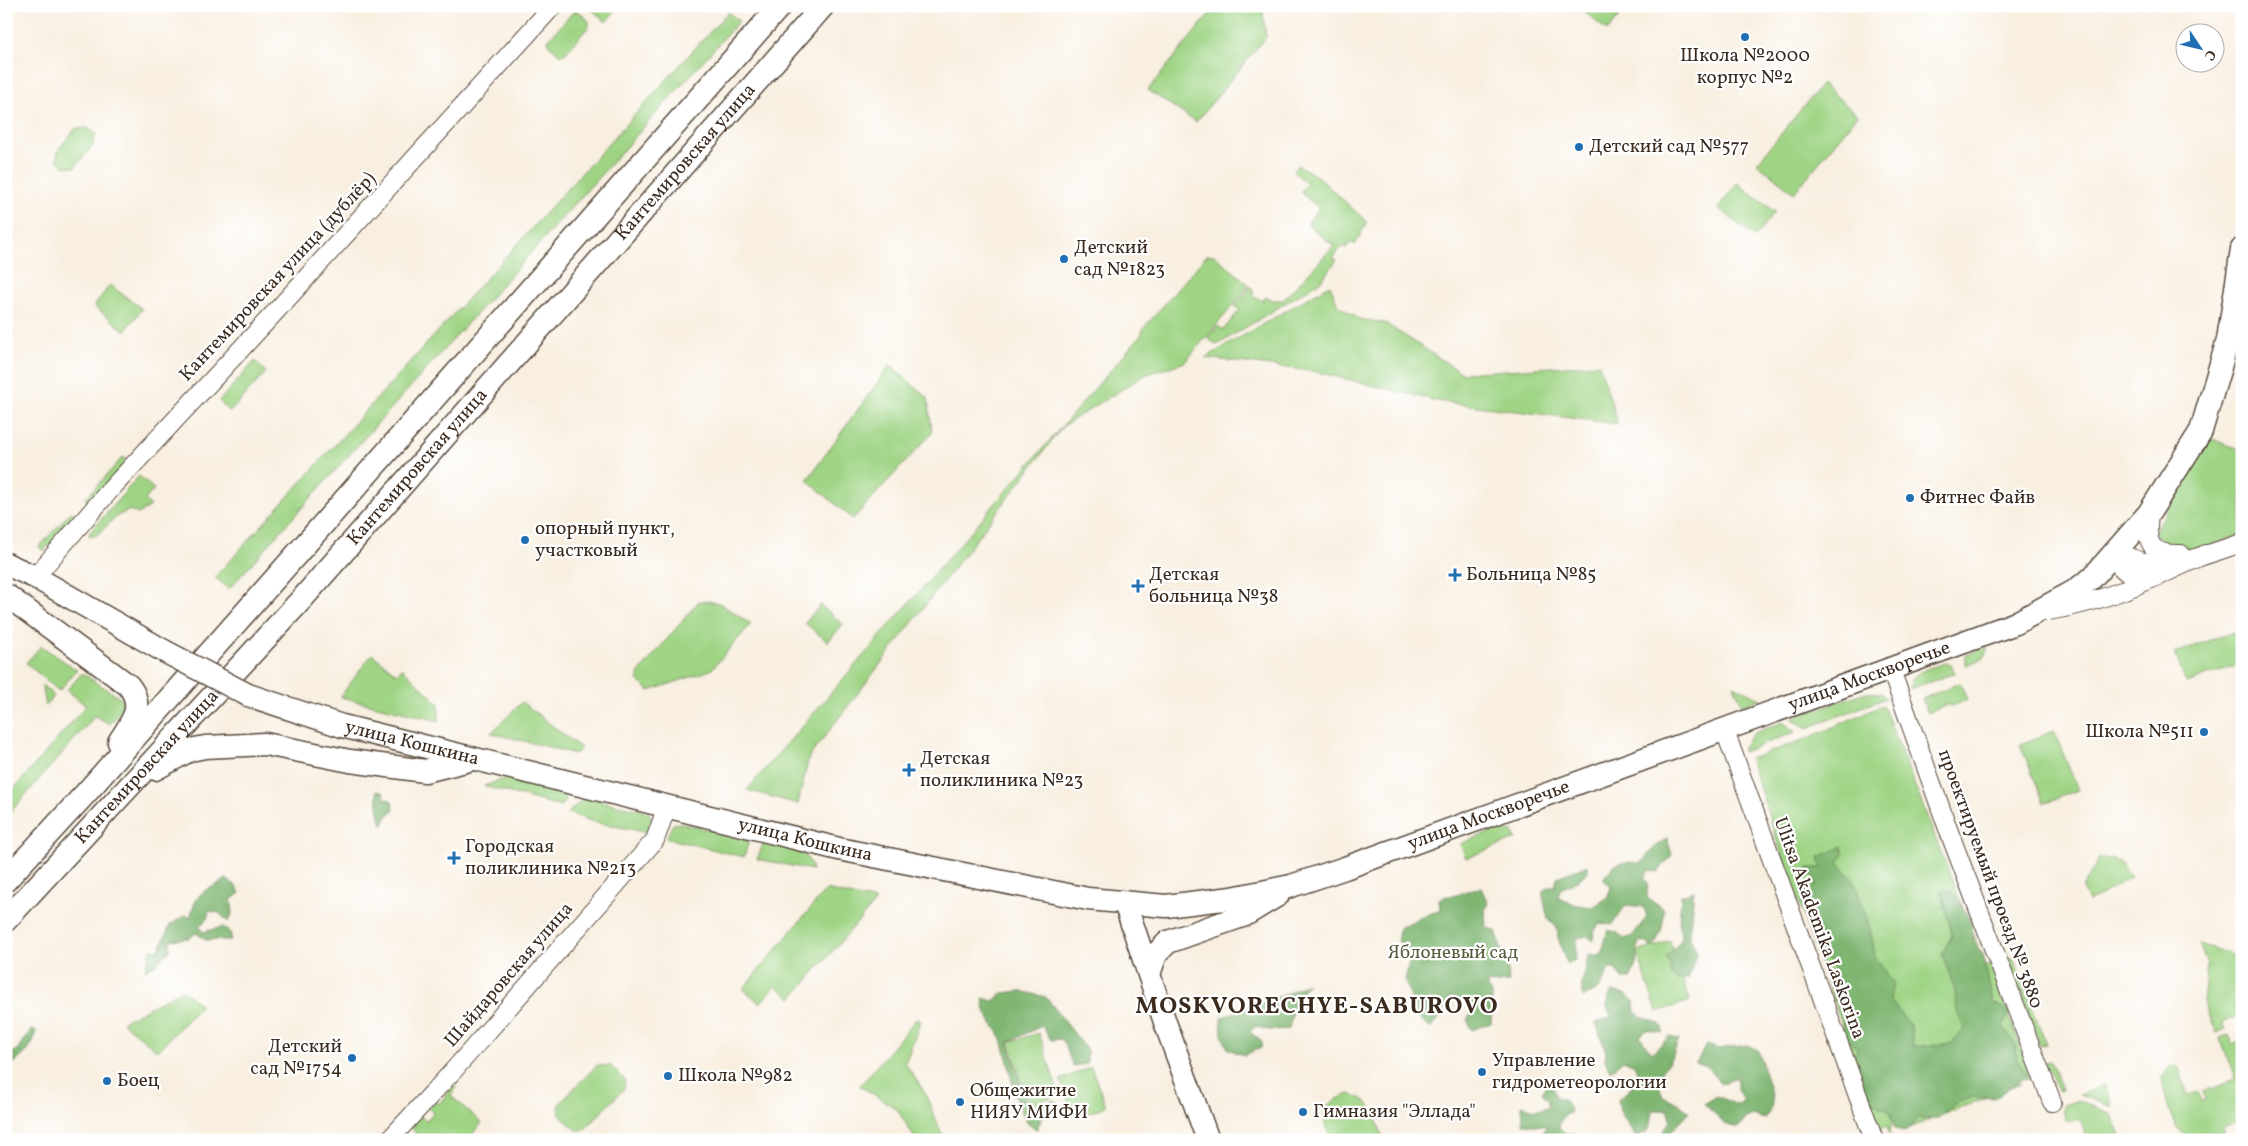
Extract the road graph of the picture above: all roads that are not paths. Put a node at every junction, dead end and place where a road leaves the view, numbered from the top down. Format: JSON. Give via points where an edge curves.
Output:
{"nodes":[{"id":1,"x":553,"y":6,"type":"edge"},
{"id":2,"x":780,"y":6,"type":"edge"},
{"id":3,"x":823,"y":6,"type":"edge"},
{"id":4,"x":2242,"y":249,"type":"edge"},
{"id":5,"x":2149,"y":513,"type":"junction"},
{"id":6,"x":2242,"y":542,"type":"edge"},
{"id":7,"x":6,"y":549,"type":"edge"},
{"id":8,"x":2115,"y":554,"type":"junction"},
{"id":9,"x":2206,"y":554,"type":"junction"},
{"id":10,"x":6,"y":564,"type":"edge"},
{"id":11,"x":35,"y":577,"type":"junction"},
{"id":12,"x":2152,"y":579,"type":"junction"},
{"id":13,"x":6,"y":595,"type":"edge"},
{"id":14,"x":2039,"y":612,"type":"junction"},
{"id":15,"x":1891,"y":670,"type":"junction"},
{"id":16,"x":1725,"y":731,"type":"junction"},
{"id":17,"x":475,"y":758,"type":"junction"},
{"id":18,"x":133,"y":784,"type":"junction"},
{"id":19,"x":86,"y":793,"type":"junction"},
{"id":20,"x":668,"y":806,"type":"junction"},
{"id":21,"x":6,"y":880,"type":"edge"},
{"id":22,"x":1291,"y":886,"type":"junction"},
{"id":23,"x":1125,"y":903,"type":"junction"},
{"id":24,"x":1166,"y":906,"type":"junction"},
{"id":25,"x":6,"y":920,"type":"edge"},
{"id":26,"x":1136,"y":935,"type":"junction"},
{"id":27,"x":1148,"y":974,"type":"junction"},
{"id":28,"x":2052,"y":1102,"type":"dead end"},
{"id":29,"x":389,"y":1140,"type":"edge"},
{"id":30,"x":1208,"y":1140,"type":"edge"},
{"id":31,"x":1874,"y":1140,"type":"edge"}],
"edges":[{"from":1,"to":11,"type":"street","name":"Кантемировская улица (дублёр)"},
{"from":2,"to":19,"type":"main road","name":"Кантемировская улица"},
{"from":3,"to":18,"type":"main road","name":"Кантемировская улица","via":[[302,599]]},
{"from":4,"to":5,"type":"main road","name":"улица Москворечье","via":[[2228,340],[2209,408],[2190,450]]},
{"from":5,"to":8,"type":"main road","name":"улица Москворечье"},
{"from":5,"to":9,"type":"street","via":[[2148,539],[2160,553]]},
{"from":6,"to":9,"type":"street"},
{"from":7,"to":11,"type":"main road","via":[[21,560]]},
{"from":8,"to":9,"type":"street","via":[[2156,565]]},
{"from":8,"to":12,"type":"street","via":[[2124,572]]},
{"from":8,"to":14,"type":"main road","name":"улица Москворечье","via":[[2092,578]]},
{"from":9,"to":12,"type":"street"},
{"from":10,"to":11,"type":"main road"},
{"from":11,"to":17,"type":"main road","name":"улица Кошкина","bridge":true,"via":[[164,652],[248,695],[342,726]]},
{"from":12,"to":14,"type":"street","via":[[2083,606]]},
{"from":13,"to":19,"type":"main road","via":[[128,685],[137,699],[128,728]]},
{"from":14,"to":15,"type":"main road","name":"улица Москворечье"},
{"from":15,"to":16,"type":"main road","name":"улица Москворечье"},
{"from":15,"to":28,"type":"street","name":"проектируемый проезд № 3880"},
{"from":16,"to":22,"type":"main road","name":"улица Москворечье"},
{"from":16,"to":31,"type":"street","name":"Ulitsa Akademika Laskorina"},
{"from":17,"to":18,"type":"main road","via":[[425,771],[350,761],[265,744],[204,747],[168,760]]},
{"from":17,"to":20,"type":"main road","name":"улица Кошкина"},
{"from":18,"to":25,"type":"main road","name":"Кантемировская улица"},
{"from":19,"to":21,"type":"main road","name":"Кантемировская улица"},
{"from":20,"to":23,"type":"main road","name":"улица Кошкина","via":[[917,866],[1088,899]]},
{"from":20,"to":29,"type":"street","name":"Шайдаровская улица","via":[[655,840]]},
{"from":22,"to":24,"type":"main road","name":"улица Москворечье","via":[[1245,896]]},
{"from":22,"to":27,"type":"main road","name":"улица Москворечье","via":[[1245,915],[1168,942],[1156,954]]},
{"from":23,"to":24,"type":"main road","name":"улица Москворечье"},
{"from":23,"to":26,"type":"main road"},
{"from":24,"to":26,"type":"main road","via":[[1148,919]]},
{"from":26,"to":27,"type":"main road"},
{"from":27,"to":30,"type":"main road"}]}
